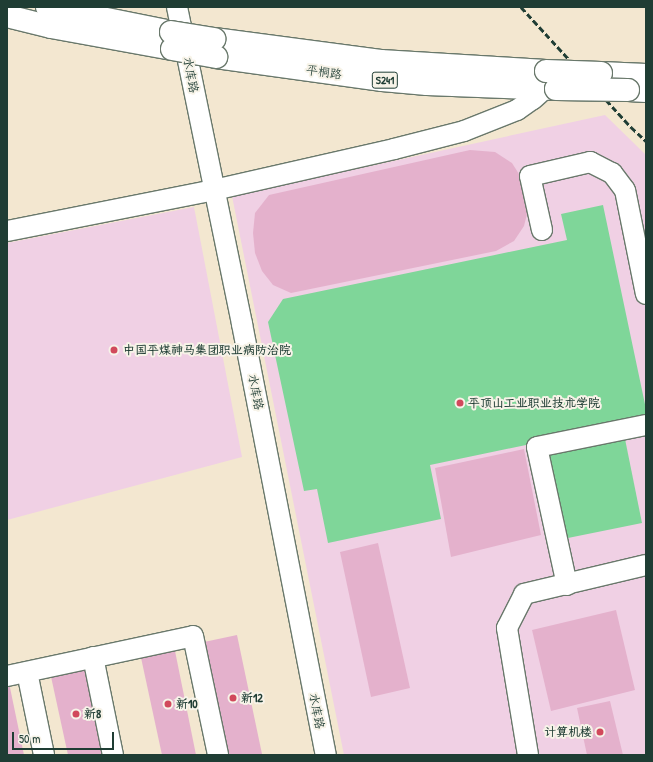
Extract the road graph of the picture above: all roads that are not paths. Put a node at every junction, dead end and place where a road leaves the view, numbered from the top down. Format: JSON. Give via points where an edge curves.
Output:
{"nodes":[{"id":1,"x":47,"y":7,"type":"edge"},
{"id":2,"x":177,"y":7,"type":"edge"},
{"id":3,"x":7,"y":16,"type":"edge"},
{"id":4,"x":172,"y":41,"type":"junction"},
{"id":5,"x":646,"y":75,"type":"edge"},
{"id":6,"x":548,"y":83,"type":"junction"},
{"id":7,"x":637,"y":91,"type":"edge"},
{"id":8,"x":214,"y":190,"type":"junction"},
{"id":9,"x":542,"y":230,"type":"dead end"},
{"id":10,"x":7,"y":231,"type":"edge"},
{"id":11,"x":646,"y":294,"type":"edge"},
{"id":12,"x":646,"y":425,"type":"edge"},
{"id":13,"x":646,"y":565,"type":"edge"},
{"id":14,"x":567,"y":585,"type":"junction"},
{"id":15,"x":93,"y":657,"type":"junction"},
{"id":16,"x":27,"y":672,"type":"junction"},
{"id":17,"x":7,"y":676,"type":"edge"},
{"id":18,"x":44,"y":755,"type":"edge"},
{"id":19,"x":113,"y":755,"type":"edge"},
{"id":20,"x":218,"y":755,"type":"edge"},
{"id":21,"x":326,"y":755,"type":"edge"},
{"id":22,"x":528,"y":755,"type":"edge"}],
"edges":[{"from":1,"to":4,"type":"main road","name":"平桐路","number":"S241"},
{"from":2,"to":8,"type":"street","name":"水库路"},
{"from":3,"to":4,"type":"main road","name":"平桐路","number":"S241","via":[[51,27]]},
{"from":4,"to":6,"type":"main road","name":"平桐路","number":"S241","bridge":true,"via":[[382,80],[427,84]]},
{"from":5,"to":6,"type":"main road","name":"平桐路","number":"S241","bridge":true,"via":[[601,73]]},
{"from":6,"to":7,"type":"main road","name":"平桐路","number":"S241","bridge":true},
{"from":6,"to":8,"type":"street","via":[[533,99],[517,110],[464,131]]},
{"from":8,"to":10,"type":"street"},
{"from":8,"to":21,"type":"street","name":"水库路","via":[[244,331]]},
{"from":9,"to":11,"type":"street","via":[[530,176],[590,162],[612,173],[625,190]]},
{"from":12,"to":14,"type":"street","via":[[537,447]]},
{"from":13,"to":14,"type":"street"},
{"from":14,"to":22,"type":"street","via":[[524,594],[507,628]]},
{"from":15,"to":16,"type":"street"},
{"from":15,"to":19,"type":"street"},
{"from":15,"to":20,"type":"street","via":[[193,636]]},
{"from":16,"to":17,"type":"street"},
{"from":16,"to":18,"type":"street"}]}
